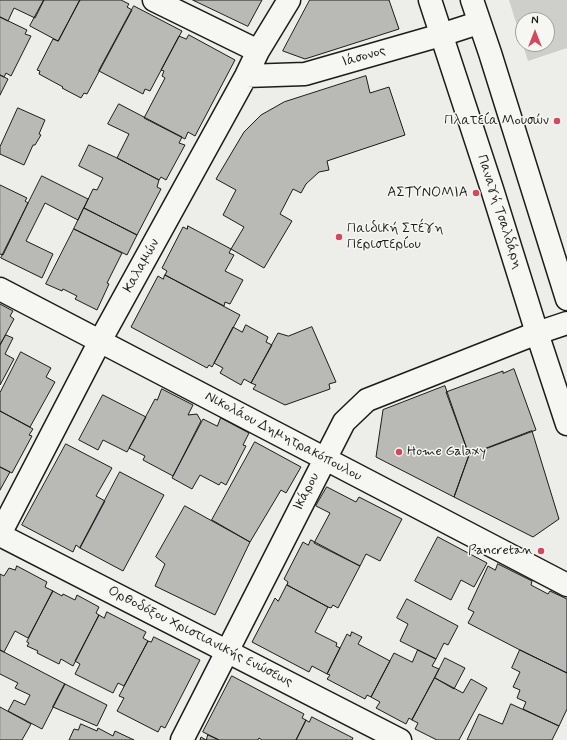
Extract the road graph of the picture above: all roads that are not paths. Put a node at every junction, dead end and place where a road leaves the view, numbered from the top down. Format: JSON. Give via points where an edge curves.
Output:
{"nodes":[{"id":1,"x":154,"y":0,"type":"edge"},
{"id":2,"x":289,"y":0,"type":"edge"},
{"id":3,"x":430,"y":0,"type":"edge"},
{"id":4,"x":472,"y":0,"type":"edge"},
{"id":5,"x":478,"y":22,"type":"junction"},
{"id":6,"x":441,"y":35,"type":"junction"},
{"id":7,"x":258,"y":51,"type":"junction"},
{"id":8,"x":246,"y":76,"type":"junction"},
{"id":9,"x":0,"y":289,"type":"edge"},
{"id":10,"x":567,"y":299,"type":"edge"},
{"id":11,"x":567,"y":323,"type":"edge"},
{"id":12,"x":537,"y":334,"type":"junction"},
{"id":13,"x":100,"y":341,"type":"junction"},
{"id":14,"x":567,"y":424,"type":"edge"},
{"id":15,"x":324,"y":458,"type":"junction"},
{"id":16,"x":0,"y":535,"type":"edge"},
{"id":17,"x":567,"y":585,"type":"edge"},
{"id":18,"x":227,"y":651,"type":"junction"},
{"id":19,"x":182,"y":740,"type":"edge"},
{"id":20,"x":400,"y":740,"type":"edge"}],
"edges":[{"from":1,"to":7,"type":"street"},
{"from":2,"to":7,"type":"street","name":"Καλαμών"},
{"from":3,"to":6,"type":"street","name":"Παναγή Τσαλδάρη"},
{"from":4,"to":5,"type":"street"},
{"from":5,"to":6,"type":"street","name":"Ιάσονος"},
{"from":5,"to":10,"type":"street"},
{"from":6,"to":8,"type":"street","name":"Ιάσονος","via":[[305,74]]},
{"from":6,"to":12,"type":"street","name":"Παναγή Τσαλδάρη"},
{"from":7,"to":8,"type":"street","name":"Καλαμών"},
{"from":8,"to":13,"type":"street","name":"Καλαμών"},
{"from":9,"to":13,"type":"street","name":"Νικολάου Δημητρακόπουλου"},
{"from":11,"to":12,"type":"street","name":"Ικάρου"},
{"from":12,"to":14,"type":"street","name":"Παναγή Τσαλδάρη"},
{"from":12,"to":15,"type":"street","name":"Ικάρου","via":[[367,400],[344,422]]},
{"from":13,"to":15,"type":"street","name":"Νικολάου Δημητρακόπουλου"},
{"from":13,"to":16,"type":"street","name":"Καλαμών"},
{"from":15,"to":17,"type":"street","name":"Νικολάου Δημητρακόπουλου"},
{"from":15,"to":18,"type":"street","name":"Ικάρου"},
{"from":16,"to":18,"type":"street","name":"Ορθοδόξου Χριστιανικής ενώσεως"},
{"from":18,"to":19,"type":"street","name":"Ικάρου"},
{"from":18,"to":20,"type":"street","name":"Ορθοδόξου Χριστιανικής ενώσεως"}]}
